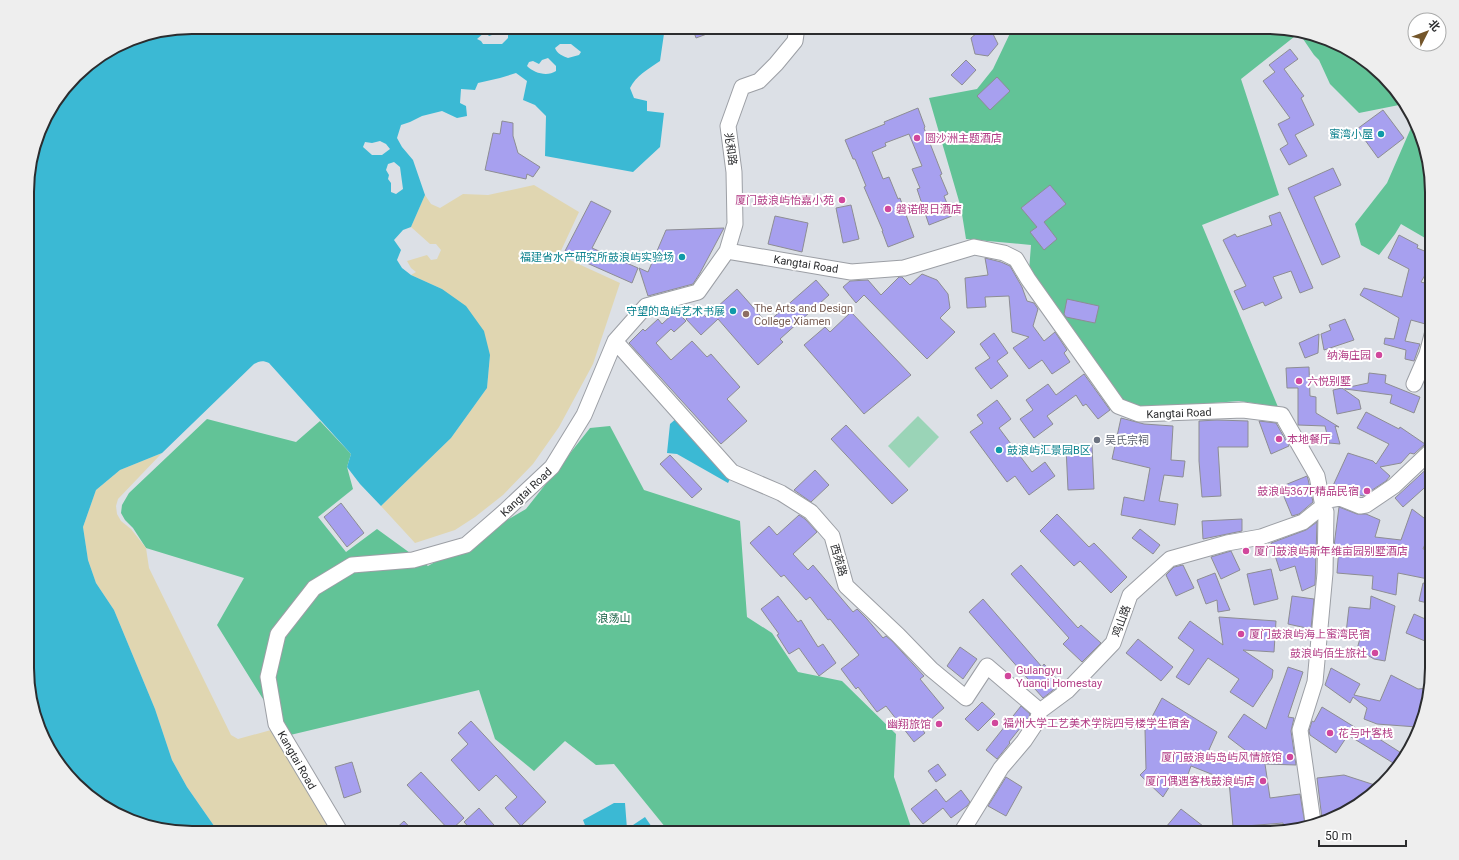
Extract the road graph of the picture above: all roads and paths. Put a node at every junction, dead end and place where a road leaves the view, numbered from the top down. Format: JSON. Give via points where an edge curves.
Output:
{"nodes":[{"id":1,"x":796,"y":34,"type":"edge"},
{"id":2,"x":727,"y":251,"type":"junction"},
{"id":3,"x":615,"y":341,"type":"junction"},
{"id":4,"x":1425,"y":359,"type":"edge"},
{"id":5,"x":1414,"y":384,"type":"dead end"},
{"id":6,"x":1425,"y":457,"type":"edge"},
{"id":7,"x":1323,"y":504,"type":"junction"},
{"id":8,"x":1040,"y":711,"type":"junction"},
{"id":9,"x":1313,"y":820,"type":"edge"},
{"id":10,"x":337,"y":826,"type":"edge"},
{"id":11,"x":965,"y":826,"type":"edge"}],
"edges":[{"from":1,"to":2,"type":"street","name":"兆和路","via":[[795,40],[759,81],[742,87],[728,126],[734,172],[735,224]]},
{"from":2,"to":3,"type":"street","name":"Kangtai Road","via":[[698,292],[646,306]]},
{"from":2,"to":7,"type":"street","name":"Kangtai Road","via":[[852,272],[904,268],[974,247],[1004,253],[1016,259],[1118,406],[1139,414],[1243,410],[1282,416],[1317,476]]},
{"from":3,"to":8,"type":"street","name":"西苑路","via":[[732,472],[781,493],[811,512],[832,536],[846,586],[931,669],[966,698],[987,666]]},
{"from":3,"to":10,"type":"street","name":"Kangtai Road","via":[[584,415],[552,467],[504,512],[466,545],[413,560],[352,565],[314,588],[278,634],[268,677],[276,724]]},
{"from":4,"to":5,"type":"street"},
{"from":6,"to":7,"type":"street","via":[[1394,486],[1366,505],[1360,506],[1340,498]]},
{"from":7,"to":8,"type":"street","name":"鸡山路","via":[[1303,522],[1273,533],[1170,559],[1130,595],[1113,643],[1067,691]]},
{"from":7,"to":9,"type":"street","name":"Kangtai Road","via":[[1326,512],[1324,573],[1315,682],[1300,730]]},
{"from":8,"to":11,"type":"street","name":"鸡山路","via":[[1024,741],[1001,768]]}]}
